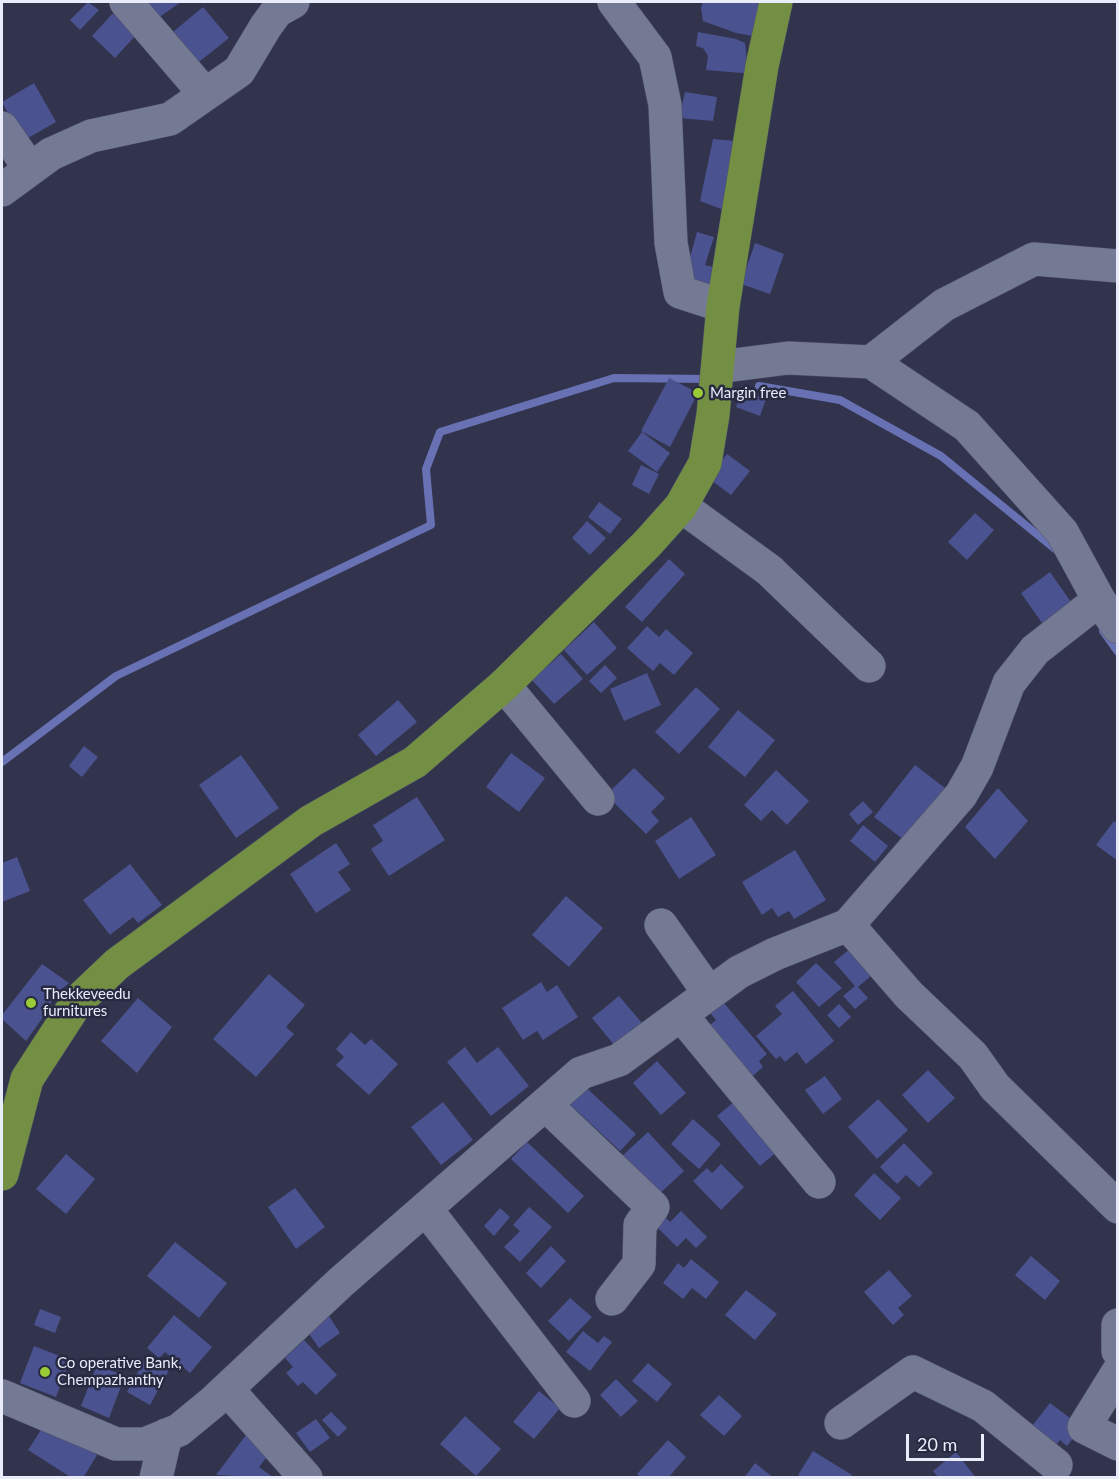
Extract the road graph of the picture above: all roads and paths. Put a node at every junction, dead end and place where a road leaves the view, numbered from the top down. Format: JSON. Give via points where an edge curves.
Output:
{"nodes":[{"id":1,"x":126,"y":2,"type":"edge"},
{"id":2,"x":293,"y":2,"type":"edge"},
{"id":3,"x":614,"y":2,"type":"edge"},
{"id":4,"x":776,"y":2,"type":"edge"},
{"id":5,"x":206,"y":94,"type":"junction"},
{"id":6,"x":2,"y":128,"type":"edge"},
{"id":7,"x":30,"y":169,"type":"junction"},
{"id":8,"x":2,"y":190,"type":"edge"},
{"id":9,"x":1118,"y":266,"type":"edge"},
{"id":10,"x":723,"y":306,"type":"junction"},
{"id":11,"x":871,"y":362,"type":"junction"},
{"id":12,"x":718,"y":367,"type":"junction"},
{"id":13,"x":681,"y":506,"type":"junction"},
{"id":14,"x":1099,"y":600,"type":"junction"},
{"id":15,"x":1118,"y":627,"type":"edge"},
{"id":16,"x":869,"y":666,"type":"dead end"},
{"id":17,"x":504,"y":685,"type":"junction"},
{"id":18,"x":598,"y":799,"type":"dead end"},
{"id":19,"x":661,"y":925,"type":"dead end"},
{"id":20,"x":848,"y":925,"type":"junction"},
{"id":21,"x":709,"y":993,"type":"junction"},
{"id":22,"x":681,"y":1015,"type":"junction"},
{"id":23,"x":546,"y":1106,"type":"junction"},
{"id":24,"x":2,"y":1174,"type":"edge"},
{"id":25,"x":819,"y":1182,"type":"dead end"},
{"id":26,"x":1118,"y":1207,"type":"edge"},
{"id":27,"x":426,"y":1209,"type":"junction"},
{"id":28,"x":612,"y":1299,"type":"dead end"},
{"id":29,"x":1118,"y":1325,"type":"edge"},
{"id":30,"x":1118,"y":1351,"type":"edge"},
{"id":31,"x":1118,"y":1372,"type":"edge"},
{"id":32,"x":228,"y":1389,"type":"junction"},
{"id":33,"x":2,"y":1396,"type":"edge"},
{"id":34,"x":574,"y":1401,"type":"dead end"},
{"id":35,"x":841,"y":1423,"type":"dead end"},
{"id":36,"x":1084,"y":1427,"type":"junction"},
{"id":37,"x":166,"y":1435,"type":"junction"},
{"id":38,"x":1118,"y":1444,"type":"edge"},
{"id":39,"x":1047,"y":1471,"type":"edge"},
{"id":40,"x":156,"y":1478,"type":"edge"},
{"id":41,"x":306,"y":1478,"type":"edge"}],
"edges":[{"from":1,"to":5,"type":"street"},
{"from":2,"to":5,"type":"street","via":[[272,18],[239,71]]},
{"from":3,"to":10,"type":"street","via":[[656,57],[665,105],[671,243],[680,292]]},
{"from":4,"to":10,"type":"main road"},
{"from":5,"to":7,"type":"street","via":[[170,119],[91,136],[51,154]]},
{"from":6,"to":7,"type":"street"},
{"from":7,"to":8,"type":"street"},
{"from":9,"to":11,"type":"street","via":[[1034,260],[944,305]]},
{"from":10,"to":12,"type":"main road"},
{"from":11,"to":12,"type":"street","via":[[788,358]]},
{"from":11,"to":14,"type":"street","via":[[967,426],[1062,532]]},
{"from":12,"to":13,"type":"main road","via":[[705,463]]},
{"from":13,"to":16,"type":"street","via":[[769,570]]},
{"from":13,"to":17,"type":"main road"},
{"from":14,"to":15,"type":"street"},
{"from":14,"to":20,"type":"street","via":[[1035,650],[1010,683],[977,766],[961,795]]},
{"from":17,"to":18,"type":"street"},
{"from":17,"to":24,"type":"main road","via":[[415,762],[311,821],[117,964],[77,1002],[27,1079]]},
{"from":19,"to":21,"type":"street"},
{"from":20,"to":21,"type":"street","via":[[775,954]]},
{"from":20,"to":26,"type":"street","via":[[909,994],[973,1056],[995,1087]]},
{"from":21,"to":22,"type":"street"},
{"from":22,"to":23,"type":"street","via":[[619,1060],[581,1073]]},
{"from":22,"to":25,"type":"street"},
{"from":23,"to":27,"type":"street"},
{"from":23,"to":28,"type":"street","via":[[653,1207],[640,1225],[639,1264]]},
{"from":27,"to":32,"type":"street","via":[[341,1282]]},
{"from":27,"to":34,"type":"street"},
{"from":29,"to":30,"type":"street"},
{"from":31,"to":36,"type":"street"},
{"from":32,"to":37,"type":"street","via":[[178,1430]]},
{"from":32,"to":41,"type":"street"},
{"from":33,"to":37,"type":"street","via":[[116,1444],[145,1444]]},
{"from":35,"to":39,"type":"street","via":[[913,1372],[982,1406]]},
{"from":36,"to":38,"type":"street"},
{"from":36,"to":39,"type":"street","via":[[1067,1457]]},
{"from":37,"to":40,"type":"street"}]}
